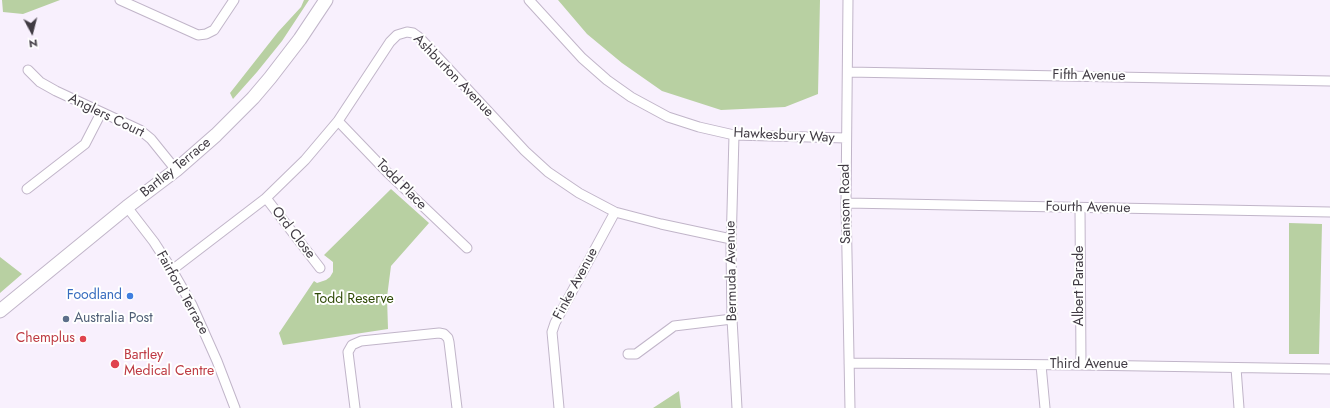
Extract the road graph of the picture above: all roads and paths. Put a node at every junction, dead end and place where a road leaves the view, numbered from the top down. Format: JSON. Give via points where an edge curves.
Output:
{"nodes":[{"id":1,"x":120,"y":0,"type":"edge"},
{"id":2,"x":234,"y":0,"type":"edge"},
{"id":3,"x":326,"y":0,"type":"edge"},
{"id":4,"x":529,"y":0,"type":"edge"},
{"id":5,"x":848,"y":0,"type":"edge"},
{"id":6,"x":28,"y":70,"type":"dead end"},
{"id":7,"x":848,"y":72,"type":"junction"},
{"id":8,"x":1330,"y":81,"type":"edge"},
{"id":9,"x":101,"y":113,"type":"junction"},
{"id":10,"x":338,"y":121,"type":"junction"},
{"id":11,"x":734,"y":135,"type":"junction"},
{"id":12,"x":846,"y":138,"type":"junction"},
{"id":13,"x":176,"y":170,"type":"junction"},
{"id":14,"x":27,"y":189,"type":"dead end"},
{"id":15,"x":266,"y":198,"type":"junction"},
{"id":16,"x":846,"y":203,"type":"junction"},
{"id":17,"x":127,"y":207,"type":"junction"},
{"id":18,"x":1080,"y":208,"type":"junction"},
{"id":19,"x":615,"y":212,"type":"junction"},
{"id":20,"x":1330,"y":212,"type":"edge"},
{"id":21,"x":731,"y":240,"type":"junction"},
{"id":22,"x":467,"y":248,"type":"dead end"},
{"id":23,"x":320,"y":268,"type":"dead end"},
{"id":24,"x":172,"y":270,"type":"junction"},
{"id":25,"x":0,"y":310,"type":"edge"},
{"id":26,"x":732,"y":319,"type":"junction"},
{"id":27,"x":628,"y":354,"type":"dead end"},
{"id":28,"x":849,"y":363,"type":"junction"},
{"id":29,"x":1041,"y":365,"type":"junction"},
{"id":30,"x":1081,"y":365,"type":"junction"},
{"id":31,"x":1236,"y":368,"type":"junction"},
{"id":32,"x":1330,"y":369,"type":"edge"},
{"id":33,"x":234,"y":408,"type":"edge"},
{"id":34,"x":355,"y":408,"type":"edge"},
{"id":35,"x":457,"y":408,"type":"edge"},
{"id":36,"x":559,"y":408,"type":"edge"},
{"id":37,"x":737,"y":408,"type":"edge"},
{"id":38,"x":850,"y":408,"type":"edge"},
{"id":39,"x":1045,"y":408,"type":"edge"},
{"id":40,"x":1239,"y":408,"type":"edge"}],
"edges":[{"from":1,"to":2,"type":"street","via":[[198,35],[214,30]]},
{"from":3,"to":13,"type":"street","name":"Bartley Terrace","via":[[300,39],[253,98]]},
{"from":4,"to":11,"type":"street","name":"Hawkesbury Way","via":[[582,58],[606,80],[631,97],[668,117]]},
{"from":5,"to":7,"type":"street","name":"Sansom Road"},
{"from":6,"to":9,"type":"street","name":"Anglers Court","via":[[40,82]]},
{"from":7,"to":8,"type":"street","name":"Fifth Avenue"},
{"from":7,"to":12,"type":"street","name":"Sansom Road"},
{"from":9,"to":13,"type":"street","name":"Anglers Court","via":[[140,130],[151,139]]},
{"from":9,"to":14,"type":"street","via":[[84,144]]},
{"from":10,"to":15,"type":"street","name":"Ashburton Avenue","via":[[305,160]]},
{"from":10,"to":19,"type":"street","name":"Ashburton Avenue","via":[[390,42],[397,35],[413,33],[548,172],[579,193]]},
{"from":10,"to":22,"type":"street","name":"Todd Place"},
{"from":11,"to":12,"type":"street","name":"Hawkesbury Way"},
{"from":11,"to":21,"type":"street","name":"Bermuda Avenue"},
{"from":12,"to":16,"type":"street","name":"Sansom Road"},
{"from":13,"to":17,"type":"street","name":"Bartley Terrace"},
{"from":15,"to":23,"type":"street","name":"Ord Close"},
{"from":15,"to":24,"type":"street","name":"Ashburton Avenue"},
{"from":16,"to":18,"type":"street","name":"Fourth Avenue"},
{"from":16,"to":28,"type":"street","name":"Sansom Road"},
{"from":17,"to":24,"type":"street","name":"Fairford Terrace"},
{"from":17,"to":25,"type":"street","name":"Bartley Terrace"},
{"from":18,"to":20,"type":"street","name":"Fourth Avenue"},
{"from":18,"to":30,"type":"street","name":"Albert Parade"},
{"from":19,"to":21,"type":"street","name":"Ashburton Avenue"},
{"from":19,"to":36,"type":"street","name":"Finke Avenue","via":[[552,332]]},
{"from":21,"to":26,"type":"street","name":"Bermuda Avenue"},
{"from":24,"to":33,"type":"street","name":"Fairford Terrace","via":[[205,333]]},
{"from":26,"to":27,"type":"street","via":[[674,326],[636,354]]},
{"from":26,"to":37,"type":"street","name":"Bermuda Avenue"},
{"from":28,"to":29,"type":"street","name":"Third Avenue"},
{"from":28,"to":38,"type":"street","name":"Sansom Road"},
{"from":29,"to":30,"type":"street","name":"Third Avenue"},
{"from":29,"to":39,"type":"street"},
{"from":30,"to":31,"type":"street","name":"Third Avenue"},
{"from":31,"to":32,"type":"street","name":"Third Avenue"},
{"from":31,"to":40,"type":"street"},
{"from":34,"to":35,"type":"street","via":[[348,352],[352,345],[361,341],[439,333],[444,334],[449,342]]}]}
